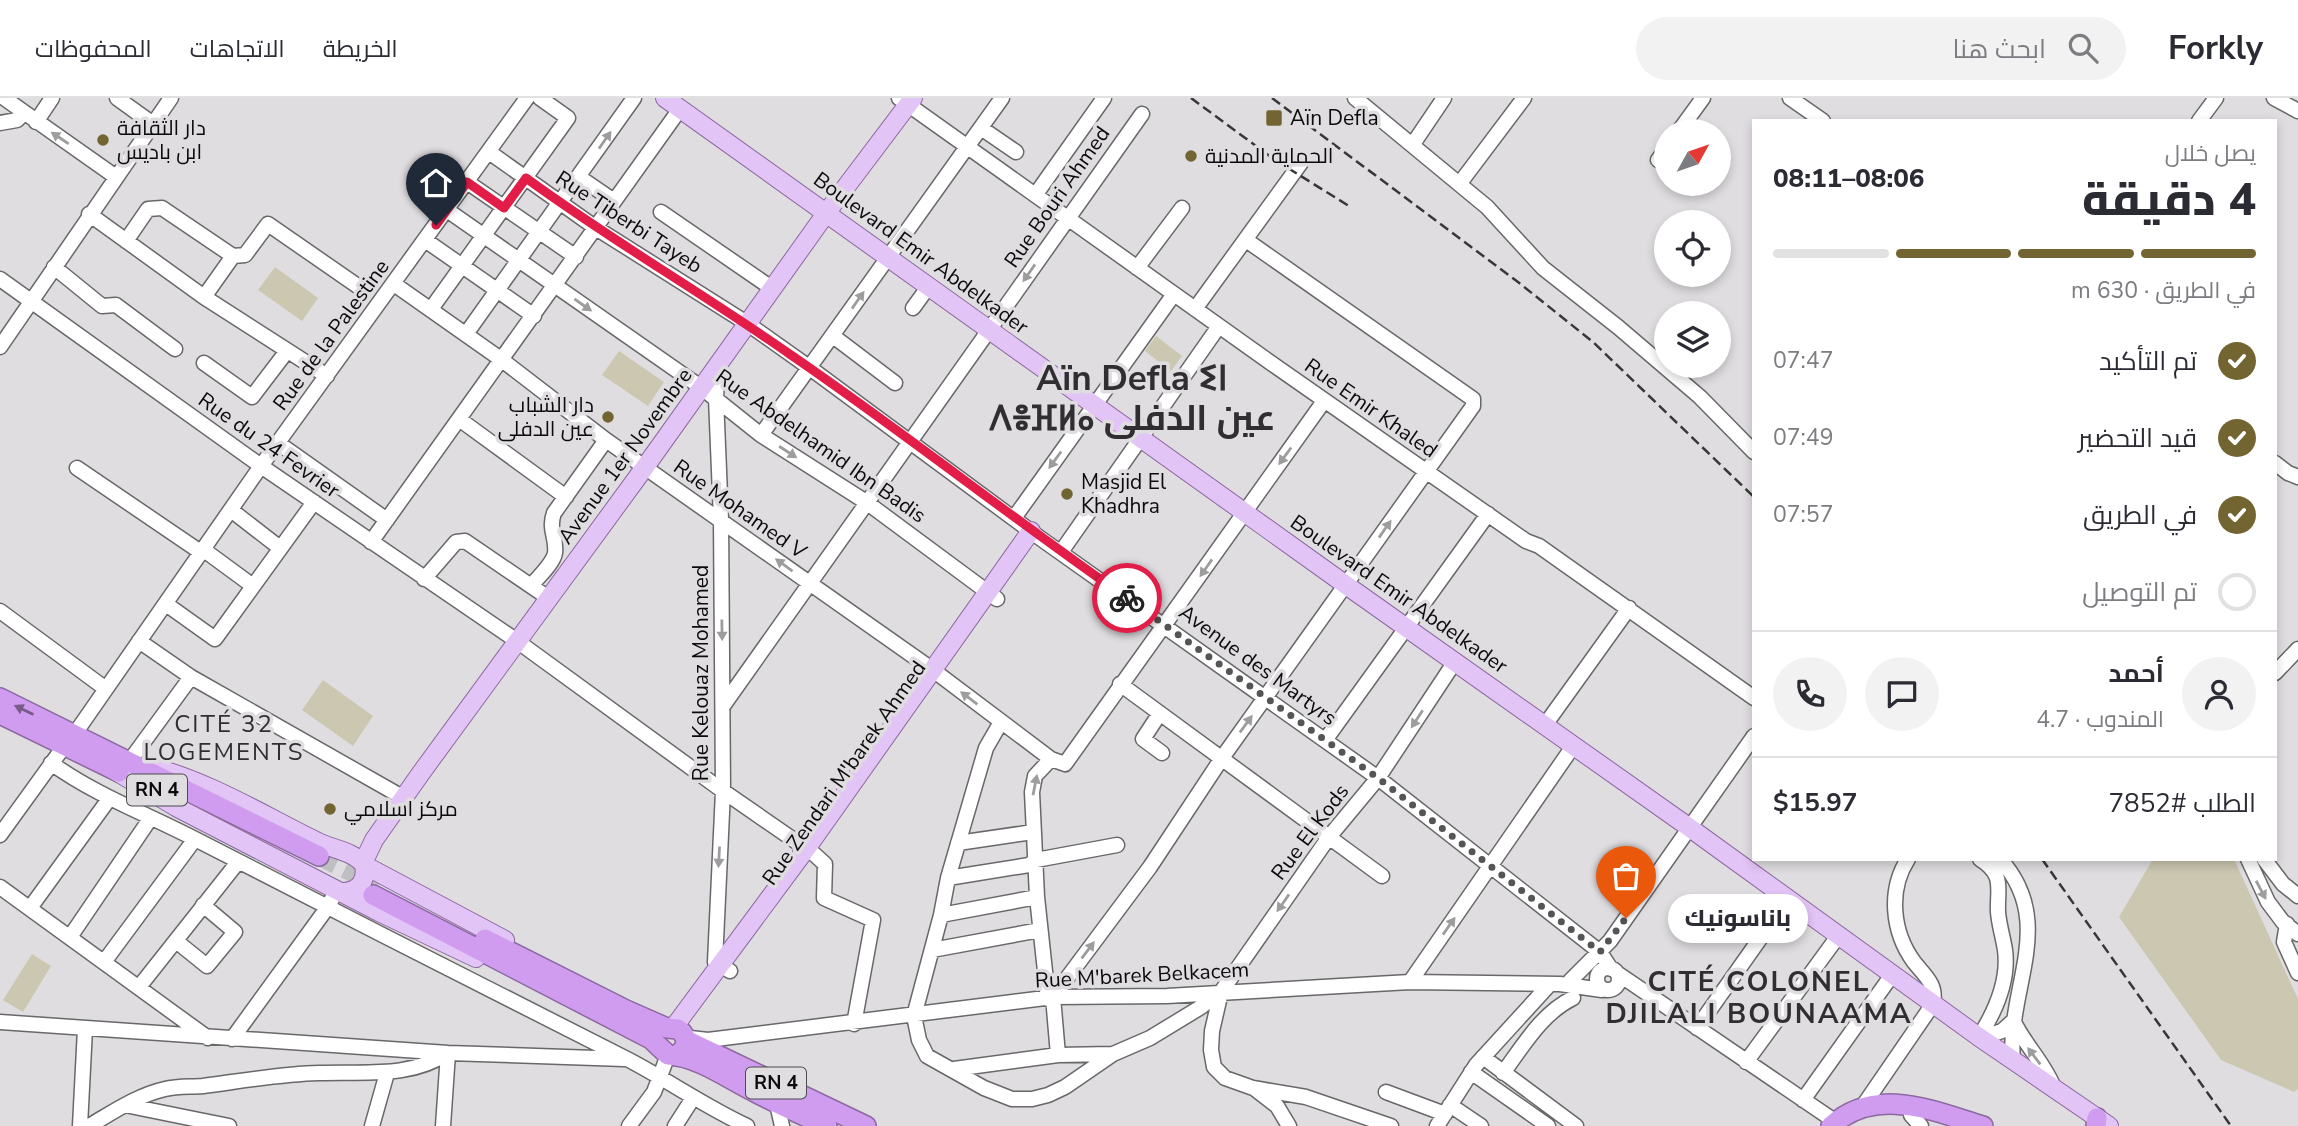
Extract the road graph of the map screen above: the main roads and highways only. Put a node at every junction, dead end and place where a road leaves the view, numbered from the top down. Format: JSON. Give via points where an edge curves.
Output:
{"nodes":[{"id":1,"x":665,"y":98,"type":"edge"},
{"id":2,"x":907,"y":100,"type":"edge"},
{"id":3,"x":827,"y":212,"type":"junction"},
{"id":4,"x":1036,"y":534,"type":"road end"},
{"id":5,"x":0,"y":698,"type":"edge"},
{"id":6,"x":0,"y":714,"type":"edge"},
{"id":7,"x":69,"y":740,"type":"junction"},
{"id":8,"x":129,"y":762,"type":"junction"},
{"id":9,"x":106,"y":766,"type":"junction"},
{"id":10,"x":356,"y":859,"type":"junction"},
{"id":11,"x":338,"y":890,"type":"junction"},
{"id":12,"x":375,"y":890,"type":"tunnel mouth"},
{"id":13,"x":626,"y":1019,"type":"junction"},
{"id":14,"x":675,"y":1040,"type":"junction"},
{"id":15,"x":1916,"y":1120,"type":"edge"},
{"id":16,"x":2100,"y":1123,"type":"edge"},
{"id":17,"x":1839,"y":1125,"type":"edge"},
{"id":18,"x":827,"y":1126,"type":"edge"},
{"id":19,"x":866,"y":1126,"type":"edge"},
{"id":20,"x":1947,"y":1126,"type":"edge"},
{"id":21,"x":1983,"y":1126,"type":"edge"}],
"edges":[{"from":1,"to":3,"type":"main road","name":"Boulevard Emir Abdelkader"},
{"from":2,"to":3,"type":"main road","name":"Avenue 1er Novembre"},
{"from":3,"to":10,"type":"main road","name":"Avenue 1er Novembre","via":[[718,365],[709,393],[645,467]]},
{"from":3,"to":16,"type":"main road","name":"Boulevard Emir Abdelkader"},
{"from":4,"to":14,"type":"main road"},
{"from":7,"to":5,"type":"highway","number":"RN 4","one_way":true},
{"from":6,"to":7,"type":"highway","number":"RN 4"},
{"from":7,"to":8,"type":"highway","number":"RN 4"},
{"from":7,"to":9,"type":"highway","number":"RN 4"},
{"from":8,"to":9,"type":"highway","number":"RN 4","via":[[316,861]]},
{"from":8,"to":10,"type":"main road","number":"RN 4","via":[[186,778]]},
{"from":9,"to":11,"type":"main road","number":"RN 4"},
{"from":10,"to":11,"type":"main road","via":[[365,874],[362,884],[354,890]]},
{"from":10,"to":11,"type":"main road","via":[[340,855],[330,863],[328,876]]},
{"from":10,"to":13,"type":"main road","number":"RN 4","via":[[532,954]]},
{"from":11,"to":13,"type":"main road","number":"RN 4","via":[[569,1003]]},
{"from":12,"to":13,"type":"highway","number":"RN 4"},
{"from":13,"to":14,"type":"highway","number":"RN 4"},
{"from":14,"to":18,"type":"highway","number":"RN 4","via":[[777,1104]]},
{"from":14,"to":19,"type":"highway","number":"RN 4"},
{"from":15,"to":17,"type":"highway","via":[[1878,1113]]},
{"from":15,"to":20,"type":"highway"},
{"from":17,"to":21,"type":"highway","via":[[1863,1106],[1881,1103],[1909,1105]]}]}
